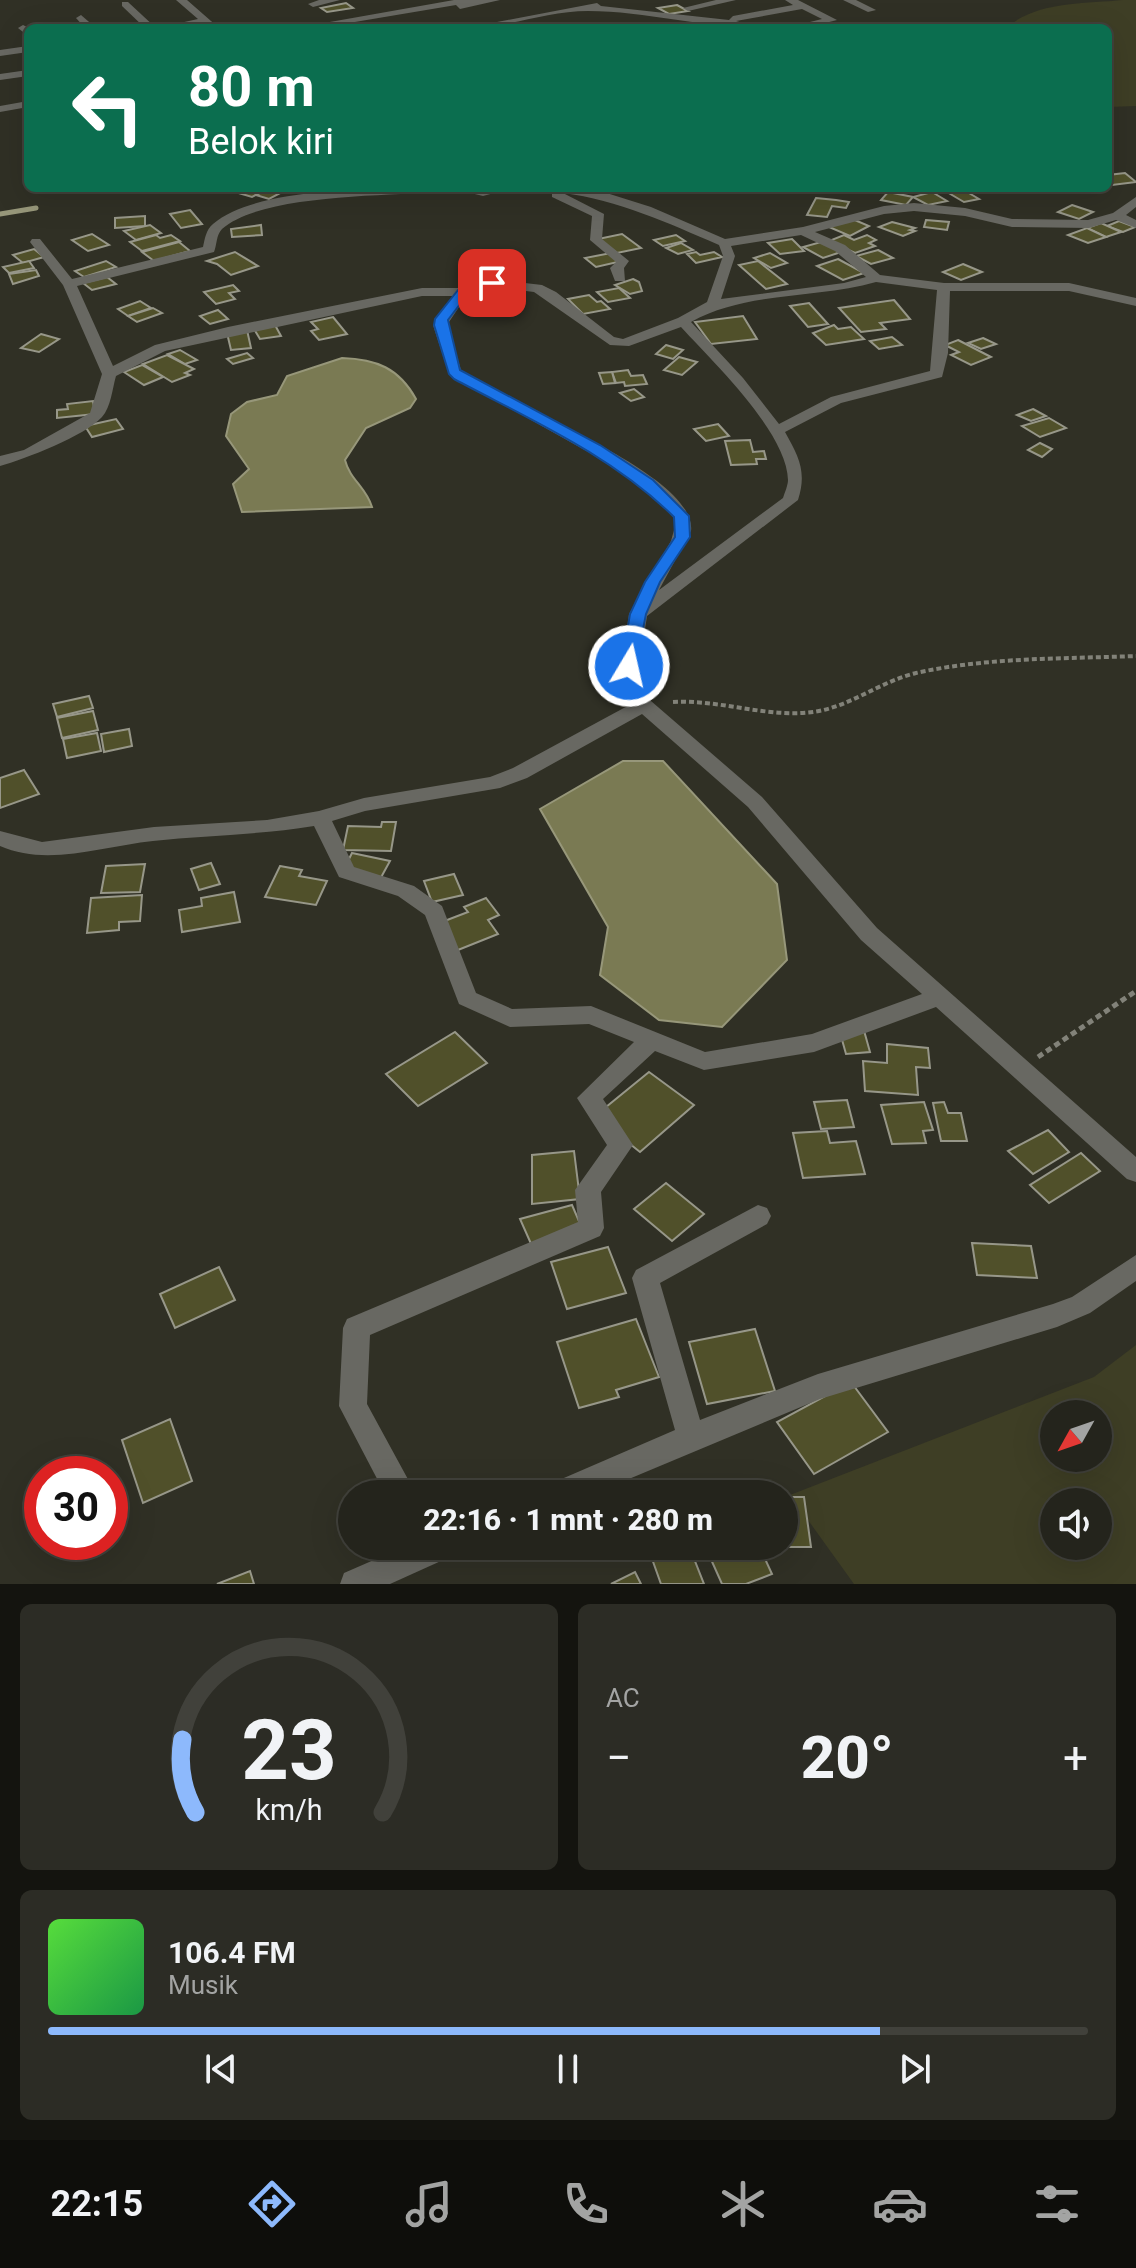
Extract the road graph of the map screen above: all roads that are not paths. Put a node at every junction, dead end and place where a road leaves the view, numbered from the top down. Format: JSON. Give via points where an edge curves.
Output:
{"nodes":[{"id":1,"x":181,"y":0,"type":"edge"},
{"id":2,"x":335,"y":0,"type":"edge"},
{"id":3,"x":495,"y":0,"type":"edge"},
{"id":4,"x":629,"y":0,"type":"edge"},
{"id":5,"x":731,"y":0,"type":"edge"},
{"id":6,"x":790,"y":0,"type":"edge"},
{"id":7,"x":848,"y":0,"type":"edge"},
{"id":8,"x":470,"y":1,"type":"edge"},
{"id":9,"x":125,"y":4,"type":"dead end"},
{"id":10,"x":313,"y":4,"type":"dead end"},
{"id":11,"x":804,"y":6,"type":"junction"},
{"id":12,"x":587,"y":8,"type":"junction"},
{"id":13,"x":871,"y":10,"type":"dead end"},
{"id":14,"x":81,"y":18,"type":"dead end"},
{"id":15,"x":708,"y":19,"type":"junction"},
{"id":16,"x":204,"y":21,"type":"junction"},
{"id":17,"x":723,"y":21,"type":"junction"},
{"id":18,"x":506,"y":22,"type":"junction"},
{"id":19,"x":87,"y":24,"type":"edge"},
{"id":20,"x":147,"y":24,"type":"edge"},
{"id":21,"x":186,"y":24,"type":"edge"},
{"id":22,"x":208,"y":24,"type":"edge"},
{"id":23,"x":326,"y":24,"type":"edge"},
{"id":24,"x":349,"y":24,"type":"edge"},
{"id":25,"x":494,"y":24,"type":"edge"},
{"id":26,"x":737,"y":24,"type":"edge"},
{"id":27,"x":812,"y":24,"type":"edge"},
{"id":28,"x":24,"y":50,"type":"edge"},
{"id":29,"x":0,"y":53,"type":"edge"},
{"id":30,"x":24,"y":77,"type":"edge"},
{"id":31,"x":0,"y":80,"type":"edge"},
{"id":32,"x":24,"y":105,"type":"edge"},
{"id":33,"x":0,"y":109,"type":"edge"},
{"id":34,"x":394,"y":192,"type":"edge"},
{"id":35,"x":554,"y":192,"type":"edge"},
{"id":36,"x":585,"y":192,"type":"edge"},
{"id":37,"x":1136,"y":201,"type":"edge"},
{"id":38,"x":1136,"y":209,"type":"edge"},
{"id":39,"x":1117,"y":216,"type":"junction"},
{"id":40,"x":1136,"y":224,"type":"edge"},
{"id":41,"x":803,"y":231,"type":"junction"},
{"id":42,"x":36,"y":242,"type":"dead end"},
{"id":43,"x":724,"y":243,"type":"junction"},
{"id":44,"x":620,"y":278,"type":"dead end"},
{"id":45,"x":876,"y":278,"type":"junction"},
{"id":46,"x":69,"y":284,"type":"junction"},
{"id":47,"x":944,"y":287,"type":"junction"},
{"id":48,"x":462,"y":292,"type":"junction"},
{"id":49,"x":1136,"y":302,"type":"edge"},
{"id":50,"x":713,"y":304,"type":"junction"},
{"id":51,"x":683,"y":321,"type":"junction"},
{"id":52,"x":109,"y":374,"type":"junction"},
{"id":53,"x":778,"y":430,"type":"junction"},
{"id":54,"x":0,"y":461,"type":"edge"},
{"id":55,"x":638,"y":614,"type":"junction"},
{"id":56,"x":644,"y":705,"type":"junction"},
{"id":57,"x":320,"y":818,"type":"junction"},
{"id":58,"x":0,"y":838,"type":"edge"},
{"id":59,"x":939,"y":997,"type":"junction"},
{"id":60,"x":651,"y":1040,"type":"junction"},
{"id":61,"x":1136,"y":1172,"type":"edge"},
{"id":62,"x":758,"y":1216,"type":"dead end"},
{"id":63,"x":1136,"y":1266,"type":"edge"},
{"id":64,"x":691,"y":1437,"type":"junction"},
{"id":65,"x":393,"y":1480,"type":"edge"},
{"id":66,"x":592,"y":1480,"type":"edge"},
{"id":67,"x":406,"y":1560,"type":"edge"},
{"id":68,"x":355,"y":1584,"type":"edge"}],
"edges":[{"from":1,"to":16,"type":"street"},
{"from":2,"to":10,"type":"street"},
{"from":3,"to":8,"type":"street"},
{"from":4,"to":12,"type":"street"},
{"from":5,"to":15,"type":"street","via":[[684,6]]},
{"from":6,"to":11,"type":"street"},
{"from":7,"to":13,"type":"street"},
{"from":8,"to":18,"type":"street"},
{"from":8,"to":23,"type":"street"},
{"from":8,"to":24,"type":"street"},
{"from":9,"to":20,"type":"street"},
{"from":11,"to":17,"type":"street"},
{"from":11,"to":27,"type":"street","via":[[832,20]]},
{"from":12,"to":15,"type":"street"},
{"from":12,"to":18,"type":"street"},
{"from":14,"to":19,"type":"street"},
{"from":15,"to":17,"type":"street"},
{"from":16,"to":21,"type":"street"},
{"from":16,"to":22,"type":"street"},
{"from":17,"to":26,"type":"street"},
{"from":18,"to":25,"type":"street"},
{"from":28,"to":29,"type":"street"},
{"from":30,"to":31,"type":"street"},
{"from":32,"to":33,"type":"street"},
{"from":34,"to":46,"type":"street","via":[[256,209],[214,228],[209,249]]},
{"from":35,"to":44,"type":"street","via":[[596,212],[596,240],[623,261],[617,268]]},
{"from":36,"to":43,"type":"street","via":[[647,210]]},
{"from":37,"to":39,"type":"street"},
{"from":38,"to":39,"type":"street"},
{"from":39,"to":40,"type":"street"},
{"from":39,"to":41,"type":"street","via":[[1072,225],[1012,223],[914,207]]},
{"from":41,"to":43,"type":"street"},
{"from":41,"to":45,"type":"street","via":[[840,248]]},
{"from":42,"to":46,"type":"street"},
{"from":43,"to":50,"type":"street","via":[[729,256]]},
{"from":45,"to":47,"type":"street"},
{"from":45,"to":50,"type":"street","via":[[845,287]]},
{"from":46,"to":52,"type":"street"},
{"from":47,"to":49,"type":"street","via":[[1069,287]]},
{"from":47,"to":53,"type":"street","via":[[937,374],[836,400]]},
{"from":48,"to":51,"type":"street","via":[[492,283],[537,288],[616,343]]},
{"from":48,"to":52,"type":"street","via":[[422,292],[228,331],[160,348]]},
{"from":48,"to":55,"type":"street","via":[[440,325],[454,371],[595,448],[648,483],[681,516],[682,537]]},
{"from":50,"to":51,"type":"street"},
{"from":51,"to":53,"type":"street"},
{"from":52,"to":54,"type":"street","via":[[95,416],[29,453]]},
{"from":53,"to":55,"type":"street","via":[[799,479],[796,492]]},
{"from":55,"to":56,"type":"street","via":[[628,683]]},
{"from":56,"to":57,"type":"street","via":[[508,779]]},
{"from":56,"to":59,"type":"street","via":[[755,802],[869,934]]},
{"from":57,"to":58,"type":"street","via":[[42,849]]},
{"from":57,"to":60,"type":"street","via":[[346,872],[406,891],[434,911],[467,998],[510,1018],[591,1015]]},
{"from":59,"to":60,"type":"street","via":[[814,1043],[704,1061]]},
{"from":59,"to":61,"type":"street"},
{"from":60,"to":65,"type":"street","via":[[589,1098],[621,1145],[588,1190],[591,1228],[357,1328],[353,1406]]},
{"from":62,"to":64,"type":"street","via":[[645,1278]]},
{"from":63,"to":64,"type":"street","via":[[1081,1305],[1057,1315],[818,1387]]},
{"from":64,"to":66,"type":"street"},
{"from":67,"to":68,"type":"street"}]}
